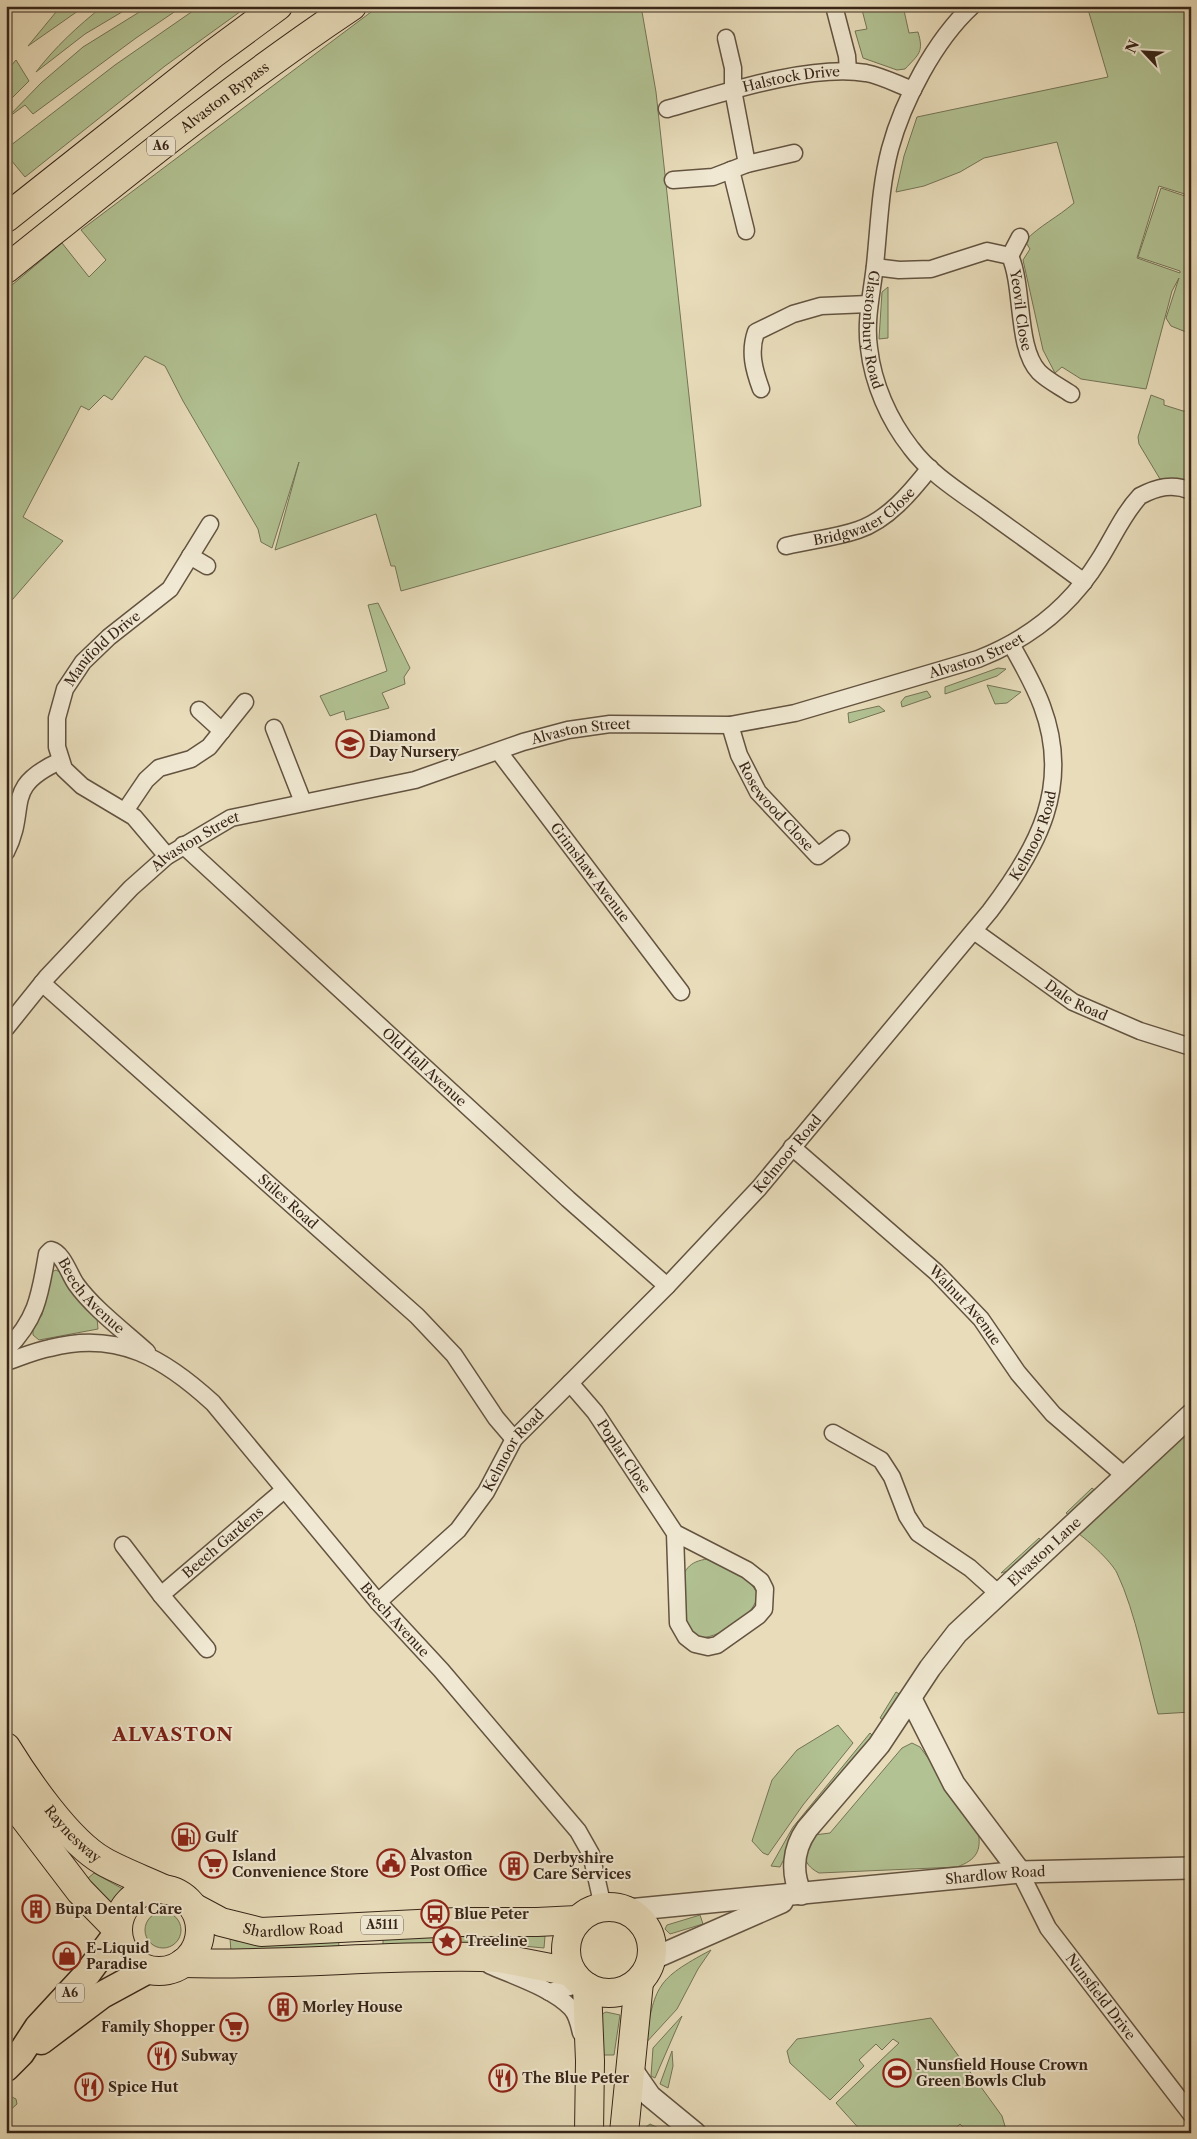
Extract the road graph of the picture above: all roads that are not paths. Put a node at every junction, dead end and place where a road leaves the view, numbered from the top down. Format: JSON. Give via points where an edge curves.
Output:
{"nodes":[{"id":1,"x":278,"y":6,"type":"edge"},
{"id":2,"x":352,"y":6,"type":"edge"},
{"id":3,"x":834,"y":6,"type":"edge"},
{"id":4,"x":972,"y":6,"type":"edge"},
{"id":5,"x":726,"y":38,"type":"dead end"},
{"id":6,"x":848,"y":71,"type":"junction"},
{"id":7,"x":733,"y":90,"type":"junction"},
{"id":8,"x":913,"y":90,"type":"junction"},
{"id":9,"x":667,"y":109,"type":"dead end"},
{"id":10,"x":794,"y":152,"type":"dead end"},
{"id":11,"x":747,"y":164,"type":"junction"},
{"id":12,"x":731,"y":170,"type":"junction"},
{"id":13,"x":673,"y":180,"type":"dead end"},
{"id":14,"x":6,"y":218,"type":"edge"},
{"id":15,"x":746,"y":231,"type":"dead end"},
{"id":16,"x":1020,"y":237,"type":"dead end"},
{"id":17,"x":1010,"y":256,"type":"junction"},
{"id":18,"x":875,"y":267,"type":"junction"},
{"id":19,"x":6,"y":269,"type":"edge"},
{"id":20,"x":869,"y":304,"type":"junction"},
{"id":21,"x":761,"y":389,"type":"dead end"},
{"id":22,"x":1071,"y":394,"type":"dead end"},
{"id":23,"x":930,"y":468,"type":"junction"},
{"id":24,"x":1191,"y":491,"type":"edge"},
{"id":25,"x":210,"y":524,"type":"dead end"},
{"id":26,"x":786,"y":546,"type":"dead end"},
{"id":27,"x":190,"y":556,"type":"junction"},
{"id":28,"x":206,"y":566,"type":"dead end"},
{"id":29,"x":1084,"y":582,"type":"junction"},
{"id":30,"x":1011,"y":644,"type":"junction"},
{"id":31,"x":245,"y":702,"type":"dead end"},
{"id":32,"x":199,"y":710,"type":"dead end"},
{"id":33,"x":730,"y":725,"type":"junction"},
{"id":34,"x":274,"y":728,"type":"dead end"},
{"id":35,"x":222,"y":731,"type":"junction"},
{"id":36,"x":499,"y":752,"type":"junction"},
{"id":37,"x":60,"y":761,"type":"junction"},
{"id":38,"x":304,"y":802,"type":"junction"},
{"id":39,"x":125,"y":811,"type":"junction"},
{"id":40,"x":841,"y":838,"type":"dead end"},
{"id":41,"x":183,"y":844,"type":"junction"},
{"id":42,"x":6,"y":852,"type":"edge"},
{"id":43,"x":167,"y":856,"type":"junction"},
{"id":44,"x":974,"y":930,"type":"junction"},
{"id":45,"x":42,"y":983,"type":"junction"},
{"id":46,"x":681,"y":992,"type":"dead end"},
{"id":47,"x":6,"y":1028,"type":"edge"},
{"id":48,"x":1189,"y":1041,"type":"edge"},
{"id":49,"x":792,"y":1147,"type":"junction"},
{"id":50,"x":667,"y":1286,"type":"junction"},
{"id":51,"x":6,"y":1350,"type":"edge"},
{"id":52,"x":151,"y":1356,"type":"junction"},
{"id":53,"x":6,"y":1362,"type":"edge"},
{"id":54,"x":570,"y":1382,"type":"junction"},
{"id":55,"x":1191,"y":1415,"type":"edge"},
{"id":56,"x":833,"y":1433,"type":"dead end"},
{"id":57,"x":514,"y":1439,"type":"junction"},
{"id":58,"x":1125,"y":1476,"type":"junction"},
{"id":59,"x":284,"y":1490,"type":"junction"},
{"id":60,"x":675,"y":1533,"type":"junction"},
{"id":61,"x":123,"y":1545,"type":"dead end"},
{"id":62,"x":998,"y":1594,"type":"junction"},
{"id":63,"x":161,"y":1595,"type":"junction"},
{"id":64,"x":378,"y":1602,"type":"junction"},
{"id":65,"x":207,"y":1649,"type":"dead end"},
{"id":66,"x":911,"y":1699,"type":"junction"},
{"id":67,"x":6,"y":1747,"type":"edge"},
{"id":68,"x":6,"y":1794,"type":"edge"},
{"id":69,"x":1191,"y":1868,"type":"edge"},
{"id":70,"x":1020,"y":1872,"type":"junction"},
{"id":71,"x":166,"y":1890,"type":"junction"},
{"id":72,"x":801,"y":1894,"type":"junction"},
{"id":73,"x":192,"y":1907,"type":"junction"},
{"id":74,"x":615,"y":1909,"type":"junction"},
{"id":75,"x":577,"y":1920,"type":"junction"},
{"id":76,"x":118,"y":1931,"type":"junction"},
{"id":77,"x":484,"y":1961,"type":"junction"},
{"id":78,"x":183,"y":1963,"type":"junction"},
{"id":79,"x":148,"y":1970,"type":"junction"},
{"id":80,"x":646,"y":1970,"type":"junction"},
{"id":81,"x":580,"y":1981,"type":"junction"},
{"id":82,"x":549,"y":1992,"type":"junction"},
{"id":83,"x":14,"y":2060,"type":"edge"},
{"id":84,"x":590,"y":2061,"type":"junction"},
{"id":85,"x":630,"y":2067,"type":"junction"},
{"id":86,"x":1191,"y":2114,"type":"edge"},
{"id":87,"x":589,"y":2133,"type":"edge"},
{"id":88,"x":624,"y":2133,"type":"edge"},
{"id":89,"x":695,"y":2133,"type":"edge"}],
"edges":[{"from":1,"to":14,"type":"highway"},
{"from":2,"to":19,"type":"highway","name":"Alvaston Bypass","number":"A6","via":[[153,152]]},
{"from":3,"to":6,"type":"street","name":"Halstock Drive","via":[[848,56]]},
{"from":4,"to":8,"type":"street","name":"Glastonbury Road","via":[[937,48]]},
{"from":5,"to":7,"type":"street","name":"Halstock Drive","via":[[733,68]]},
{"from":6,"to":7,"type":"street","name":"Halstock Drive","via":[[825,71]]},
{"from":6,"to":8,"type":"street","name":"Halstock Drive","via":[[869,73]]},
{"from":7,"to":9,"type":"street","name":"Halstock Drive"},
{"from":7,"to":11,"type":"street","name":"Halstock Drive"},
{"from":8,"to":18,"type":"street","name":"Glastonbury Road","via":[[890,149],[880,207]]},
{"from":10,"to":11,"type":"street"},
{"from":11,"to":12,"type":"street"},
{"from":12,"to":13,"type":"street","via":[[713,177]]},
{"from":12,"to":15,"type":"street"},
{"from":16,"to":17,"type":"street"},
{"from":17,"to":18,"type":"street","name":"Yeovil Close","via":[[987,251],[931,269]]},
{"from":17,"to":22,"type":"street","name":"Yeovil Close","via":[[1016,269],[1029,353],[1038,371]]},
{"from":18,"to":20,"type":"street","name":"Glastonbury Road"},
{"from":20,"to":21,"type":"street","via":[[821,306],[794,314],[756,332],[753,364]]},
{"from":20,"to":23,"type":"street","name":"Glastonbury Road","via":[[868,347],[880,392],[900,432]]},
{"from":23,"to":26,"type":"street","name":"Bridgwater Close","via":[[890,511],[860,530]]},
{"from":23,"to":29,"type":"street","name":"Glastonbury Road"},
{"from":24,"to":29,"type":"street","name":"Alvaston Street","via":[[1153,488],[1135,501]]},
{"from":25,"to":27,"type":"street","name":"Manifold Drive"},
{"from":27,"to":28,"type":"street"},
{"from":27,"to":37,"type":"street","name":"Manifold Drive","via":[[170,589],[109,637],[83,662],[71,679],[59,703],[57,747]]},
{"from":29,"to":30,"type":"street","name":"Alvaston Street","via":[[1050,618]]},
{"from":30,"to":33,"type":"street","name":"Alvaston Street","via":[[943,671],[795,713]]},
{"from":30,"to":44,"type":"street","name":"Kelmoor Road","via":[[1036,691],[1048,724],[1054,753],[1052,788],[1045,821],[1031,852]]},
{"from":31,"to":35,"type":"street"},
{"from":32,"to":35,"type":"street"},
{"from":33,"to":36,"type":"street","name":"Alvaston Street","via":[[602,725],[568,730]]},
{"from":33,"to":40,"type":"street","name":"Rosewood Close","via":[[738,755],[758,792],[818,856]]},
{"from":34,"to":38,"type":"street"},
{"from":35,"to":39,"type":"street","via":[[210,747],[191,759],[159,768],[146,780]]},
{"from":36,"to":38,"type":"street","name":"Alvaston Street","via":[[415,780],[333,799]]},
{"from":36,"to":46,"type":"street","name":"Grimshaw Avenue"},
{"from":37,"to":39,"type":"street","via":[[76,781]]},
{"from":37,"to":42,"type":"street","via":[[41,770],[27,782],[20,794],[11,842]]},
{"from":38,"to":41,"type":"street","name":"Alvaston Street","via":[[231,818]]},
{"from":39,"to":43,"type":"street"},
{"from":41,"to":43,"type":"street","name":"Alvaston Street"},
{"from":41,"to":50,"type":"street","name":"Old Hall Avenue","via":[[568,1200]]},
{"from":43,"to":45,"type":"street","name":"Alvaston Street","via":[[105,913]]},
{"from":44,"to":48,"type":"street","name":"Dale Road","via":[[1073,1002],[1122,1024]]},
{"from":44,"to":49,"type":"street","name":"Kelmoor Road"},
{"from":45,"to":47,"type":"street","name":"Alvaston Street"},
{"from":45,"to":57,"type":"street","name":"Stiles Road","via":[[417,1316],[454,1355]]},
{"from":49,"to":50,"type":"street","name":"Kelmoor Road"},
{"from":49,"to":58,"type":"street","name":"Walnut Avenue","via":[[936,1272],[981,1319],[1018,1373],[1053,1414]]},
{"from":50,"to":54,"type":"street","name":"Kelmoor Road"},
{"from":51,"to":52,"type":"street","name":"Beech Avenue","via":[[20,1337],[36,1311],[47,1254],[51,1250],[56,1251],[92,1303]]},
{"from":52,"to":53,"type":"street","name":"Beech Avenue","via":[[102,1343],[76,1343],[51,1347]]},
{"from":52,"to":59,"type":"street","name":"Beech Avenue","via":[[184,1376],[213,1403]]},
{"from":54,"to":57,"type":"street","name":"Kelmoor Road"},
{"from":54,"to":60,"type":"street","name":"Poplar Close","via":[[595,1412]]},
{"from":55,"to":58,"type":"street","name":"Elvaston Lane"},
{"from":56,"to":62,"type":"street","via":[[881,1460],[897,1485],[914,1529],[970,1568]]},
{"from":57,"to":64,"type":"street","name":"Kelmoor Road","via":[[474,1511],[458,1530]]},
{"from":58,"to":62,"type":"street","name":"Elvaston Lane"},
{"from":59,"to":63,"type":"street","name":"Beech Gardens"},
{"from":59,"to":64,"type":"street","name":"Beech Avenue"},
{"from":60,"to":60,"type":"street","name":"Poplar Close","via":[[678,1623],[695,1644],[716,1645],[758,1616],[764,1608],[765,1589],[755,1575]]},
{"from":61,"to":63,"type":"street"},
{"from":62,"to":66,"type":"street","name":"Elvaston Lane","via":[[942,1651]]},
{"from":63,"to":65,"type":"street"},
{"from":64,"to":74,"type":"street","name":"Beech Avenue","via":[[441,1670],[578,1831]]},
{"from":66,"to":70,"type":"street","via":[[954,1784]]},
{"from":66,"to":72,"type":"street","name":"Elvaston Lane","via":[[879,1745],[798,1843],[795,1880]]},
{"from":67,"to":71,"type":"highway","name":"Raynesway","via":[[60,1820],[87,1850],[102,1861]]},
{"from":68,"to":76,"type":"highway","name":"Raynesway","via":[[80,1891]]},
{"from":69,"to":70,"type":"street","name":"Shardlow Road"},
{"from":70,"to":72,"type":"street","name":"Shardlow Road"},
{"from":70,"to":86,"type":"street","name":"Nunsfield Drive","via":[[1048,1928]]},
{"from":71,"to":73,"type":"highway","via":[[182,1896]]},
{"from":71,"to":76,"type":"highway","via":[[152,1890],[133,1899],[121,1916]]},
{"from":72,"to":74,"type":"street","name":"Shardlow Road"},
{"from":72,"to":80,"type":"street","name":"Shardlow Road"},
{"from":73,"to":75,"type":"highway","name":"Shardlow Road","number":"A5111","via":[[221,1922],[261,1932],[457,1922]]},
{"from":73,"to":78,"type":"highway","via":[[198,1921],[199,1937],[191,1956]]},
{"from":74,"to":75,"type":"highway","number":"A5111","via":[[584,1913]]},
{"from":74,"to":80,"type":"highway","via":[[640,1919],[649,1932],[653,1944]]},
{"from":75,"to":81,"type":"highway","via":[[566,1944],[566,1956]]},
{"from":76,"to":79,"type":"highway","via":[[124,1951]]},
{"from":76,"to":83,"type":"main road","number":"A6","via":[[87,1974],[38,2027]]},
{"from":77,"to":78,"type":"highway","via":[[356,1958],[290,1963]]},
{"from":77,"to":81,"type":"highway","via":[[499,1958]]},
{"from":77,"to":82,"type":"street"},
{"from":78,"to":79,"type":"highway","via":[[167,1970]]},
{"from":79,"to":83,"type":"main road","number":"A6","via":[[102,1995],[50,2037]]},
{"from":80,"to":81,"type":"highway","via":[[625,1991],[608,1993]]},
{"from":80,"to":85,"type":"highway"},
{"from":81,"to":82,"type":"street"},
{"from":81,"to":84,"type":"highway"},
{"from":82,"to":84,"type":"street","via":[[572,2008]]},
{"from":84,"to":87,"type":"highway"},
{"from":85,"to":88,"type":"highway"},
{"from":85,"to":89,"type":"street","via":[[650,2096]]}]}
